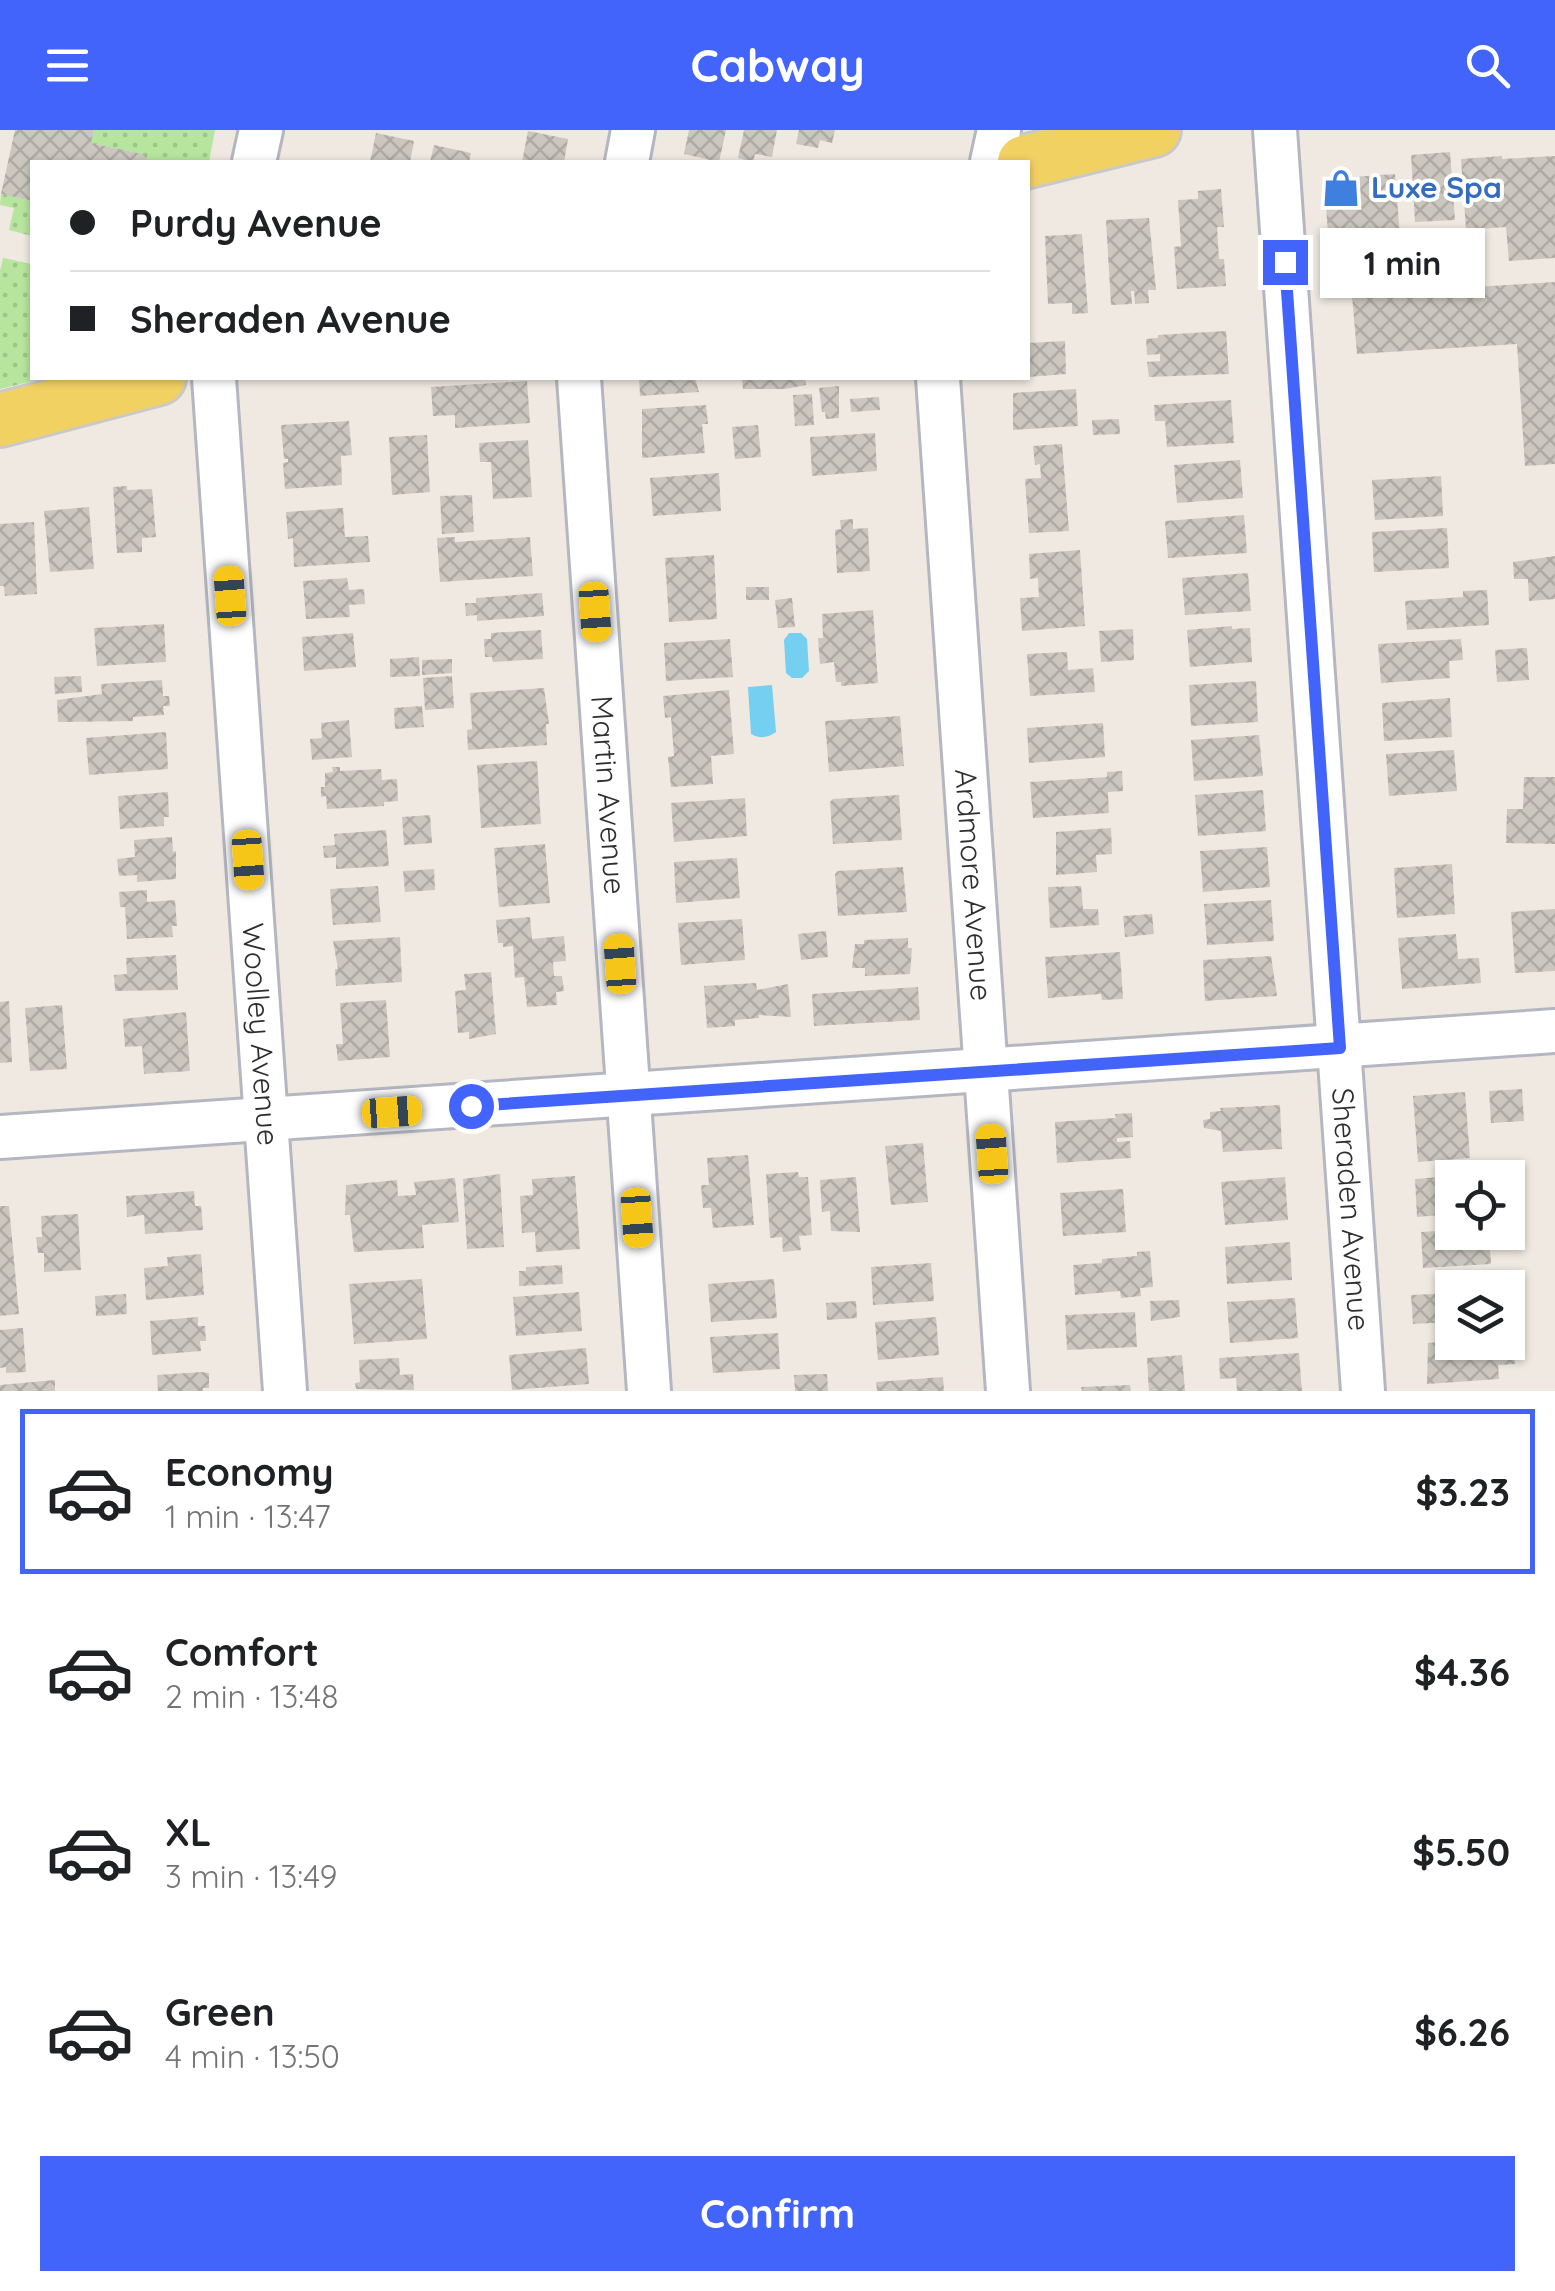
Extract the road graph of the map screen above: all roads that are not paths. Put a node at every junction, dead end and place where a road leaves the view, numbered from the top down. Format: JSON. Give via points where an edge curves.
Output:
{"nodes":[{"id":1,"x":261,"y":130,"type":"edge"},
{"id":2,"x":633,"y":130,"type":"edge"},
{"id":3,"x":998,"y":130,"type":"edge"},
{"id":4,"x":1154,"y":130,"type":"edge"},
{"id":5,"x":1275,"y":130,"type":"edge"},
{"id":6,"x":254,"y":160,"type":"edge"},
{"id":7,"x":627,"y":160,"type":"edge"},
{"id":8,"x":992,"y":160,"type":"edge"},
{"id":9,"x":1030,"y":161,"type":"edge"},
{"id":10,"x":151,"y":380,"type":"edge"},
{"id":11,"x":214,"y":380,"type":"edge"},
{"id":12,"x":579,"y":380,"type":"edge"},
{"id":13,"x":938,"y":380,"type":"edge"},
{"id":14,"x":0,"y":420,"type":"edge"},
{"id":15,"x":1555,"y":1031,"type":"edge"},
{"id":16,"x":1340,"y":1048,"type":"junction"},
{"id":17,"x":986,"y":1072,"type":"junction"},
{"id":18,"x":629,"y":1096,"type":"junction"},
{"id":19,"x":266,"y":1120,"type":"junction"},
{"id":20,"x":0,"y":1137,"type":"edge"},
{"id":21,"x":285,"y":1391,"type":"edge"},
{"id":22,"x":648,"y":1391,"type":"edge"},
{"id":23,"x":1008,"y":1391,"type":"edge"},
{"id":24,"x":1364,"y":1391,"type":"edge"}],
"edges":[{"from":1,"to":6,"type":"street"},
{"from":2,"to":7,"type":"street"},
{"from":3,"to":8,"type":"street"},
{"from":4,"to":9,"type":"main road"},
{"from":5,"to":16,"type":"street","name":"Sheraden Avenue"},
{"from":10,"to":14,"type":"main road"},
{"from":11,"to":19,"type":"street","name":"Woolley Avenue"},
{"from":12,"to":18,"type":"street","name":"Martin Avenue"},
{"from":13,"to":17,"type":"street","name":"Ardmore Avenue"},
{"from":15,"to":16,"type":"street"},
{"from":16,"to":17,"type":"street"},
{"from":16,"to":24,"type":"street","name":"Sheraden Avenue"},
{"from":17,"to":18,"type":"street"},
{"from":17,"to":23,"type":"street","name":"Ardmore Avenue"},
{"from":18,"to":19,"type":"street"},
{"from":18,"to":22,"type":"street","name":"Martin Avenue"},
{"from":19,"to":20,"type":"street"},
{"from":19,"to":21,"type":"street","name":"Woolley Avenue"}]}
